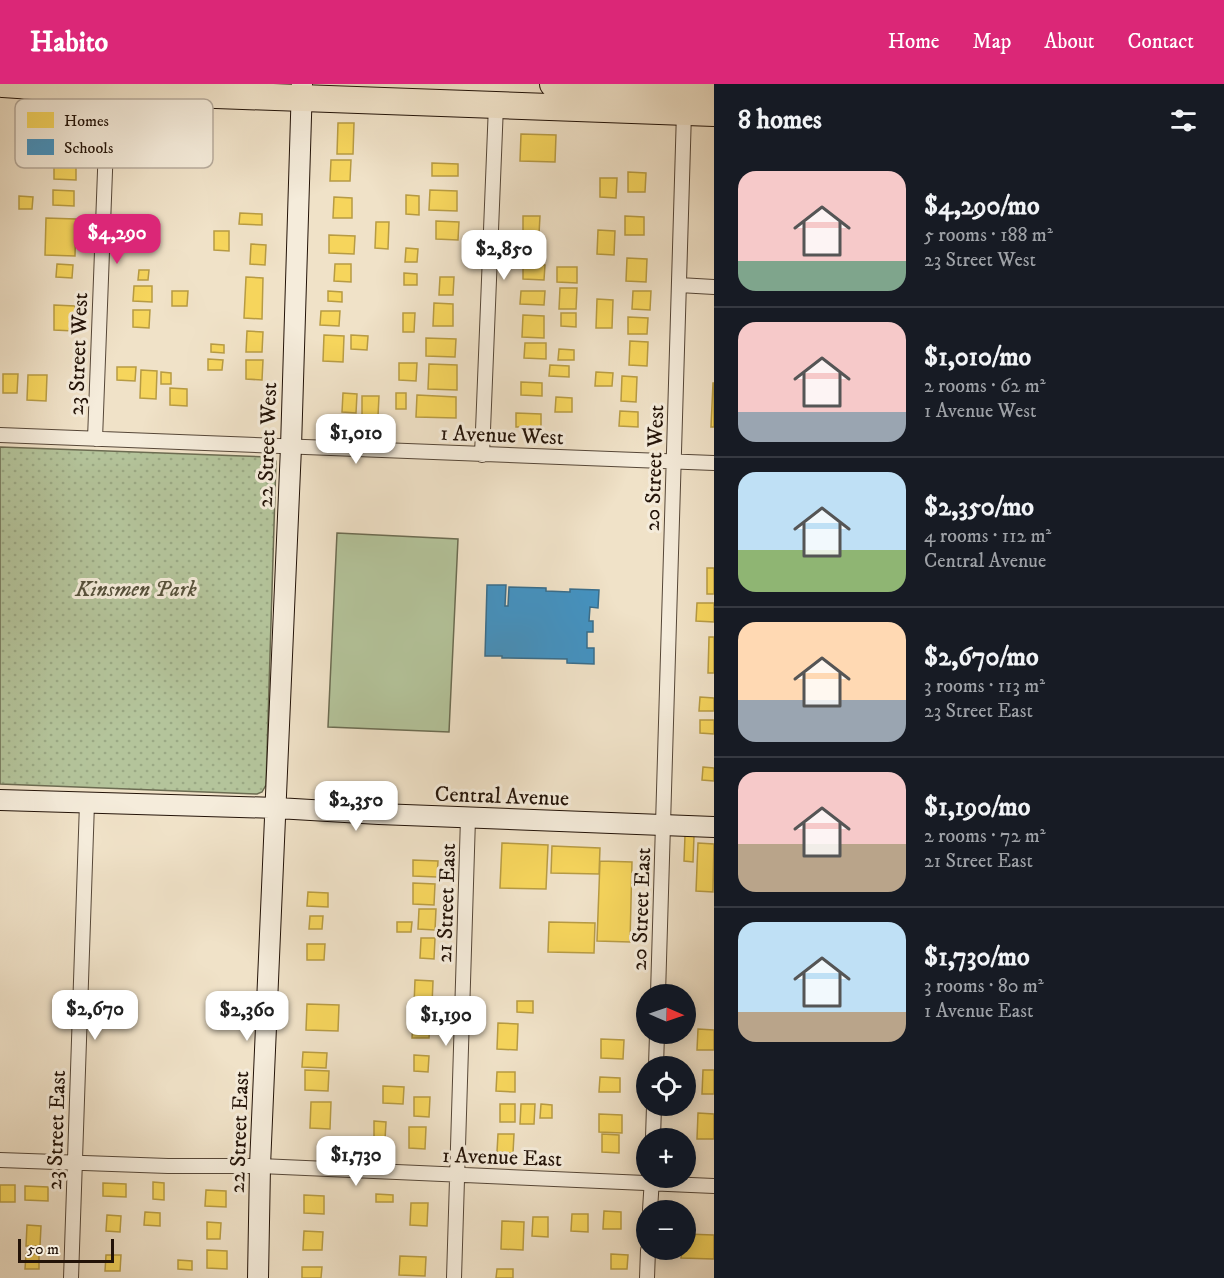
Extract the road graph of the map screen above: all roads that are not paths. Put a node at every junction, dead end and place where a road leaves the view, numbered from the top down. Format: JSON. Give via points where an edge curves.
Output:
{"nodes":[{"id":1,"x":3,"y":84,"type":"edge"},
{"id":2,"x":553,"y":84,"type":"edge"},
{"id":3,"x":108,"y":91,"type":"junction"},
{"id":4,"x":302,"y":91,"type":"edge"},
{"id":5,"x":714,"y":91,"type":"edge"},
{"id":6,"x":684,"y":95,"type":"edge"},
{"id":7,"x":108,"y":99,"type":"edge"},
{"id":8,"x":496,"y":105,"type":"junction"},
{"id":9,"x":714,"y":113,"type":"edge"},
{"id":10,"x":105,"y":168,"type":"edge"},
{"id":11,"x":679,"y":285,"type":"junction"},
{"id":12,"x":714,"y":287,"type":"edge"},
{"id":13,"x":0,"y":435,"type":"edge"},
{"id":14,"x":95,"y":439,"type":"junction"},
{"id":15,"x":291,"y":447,"type":"junction"},
{"id":16,"x":482,"y":455,"type":"junction"},
{"id":17,"x":675,"y":462,"type":"junction"},
{"id":18,"x":714,"y":463,"type":"edge"},
{"id":19,"x":0,"y":800,"type":"edge"},
{"id":20,"x":87,"y":803,"type":"junction"},
{"id":21,"x":277,"y":808,"type":"junction"},
{"id":22,"x":468,"y":818,"type":"junction"},
{"id":23,"x":664,"y":825,"type":"junction"},
{"id":24,"x":714,"y":827,"type":"edge"},
{"id":25,"x":658,"y":984,"type":"edge"},
{"id":26,"x":0,"y":1160,"type":"edge"},
{"id":27,"x":75,"y":1162,"type":"junction"},
{"id":28,"x":260,"y":1166,"type":"junction"},
{"id":29,"x":458,"y":1175,"type":"junction"},
{"id":30,"x":636,"y":1180,"type":"edge"},
{"id":31,"x":696,"y":1184,"type":"edge"},
{"id":32,"x":714,"y":1186,"type":"edge"},
{"id":33,"x":648,"y":1260,"type":"edge"},
{"id":34,"x":71,"y":1278,"type":"edge"},
{"id":35,"x":258,"y":1278,"type":"edge"},
{"id":36,"x":454,"y":1278,"type":"edge"},
{"id":37,"x":647,"y":1278,"type":"edge"}],
"edges":[{"from":1,"to":3,"type":"highway"},
{"from":2,"to":6,"type":"highway"},
{"from":3,"to":4,"type":"highway"},
{"from":3,"to":7,"type":"street","name":"23 Street West"},
{"from":4,"to":8,"type":"highway"},
{"from":4,"to":15,"type":"street","name":"22 Street West"},
{"from":5,"to":6,"type":"highway"},
{"from":6,"to":8,"type":"highway"},
{"from":6,"to":9,"type":"highway"},
{"from":6,"to":11,"type":"street","name":"20 Street West"},
{"from":8,"to":16,"type":"street"},
{"from":10,"to":14,"type":"street","name":"23 Street West"},
{"from":11,"to":12,"type":"street"},
{"from":11,"to":17,"type":"street","name":"20 Street West"},
{"from":13,"to":14,"type":"street","name":"1 Avenue West"},
{"from":14,"to":15,"type":"street","name":"1 Avenue West"},
{"from":15,"to":16,"type":"street","name":"1 Avenue West"},
{"from":15,"to":21,"type":"street","name":"22 Street West"},
{"from":16,"to":17,"type":"street","name":"1 Avenue West"},
{"from":17,"to":18,"type":"street","name":"1 Avenue West"},
{"from":17,"to":23,"type":"street","name":"20 Street West"},
{"from":19,"to":20,"type":"street","name":"Central Avenue"},
{"from":20,"to":21,"type":"street","name":"Central Avenue"},
{"from":20,"to":27,"type":"street","name":"23 Street East"},
{"from":21,"to":22,"type":"street","name":"Central Avenue"},
{"from":21,"to":28,"type":"street","name":"22 Street East"},
{"from":22,"to":23,"type":"street","name":"Central Avenue"},
{"from":22,"to":29,"type":"street","name":"21 Street East"},
{"from":23,"to":24,"type":"street","name":"Central Avenue"},
{"from":23,"to":25,"type":"street","name":"20 Street East"},
{"from":26,"to":27,"type":"street","name":"1 Avenue East"},
{"from":27,"to":28,"type":"street","name":"1 Avenue East"},
{"from":27,"to":34,"type":"street","name":"23 Street East"},
{"from":28,"to":29,"type":"street","name":"1 Avenue East"},
{"from":28,"to":35,"type":"street","name":"22 Street East"},
{"from":29,"to":30,"type":"street","name":"1 Avenue East"},
{"from":29,"to":36,"type":"street","name":"21 Street East"},
{"from":31,"to":32,"type":"street","name":"1 Avenue East"},
{"from":33,"to":37,"type":"street"}]}
